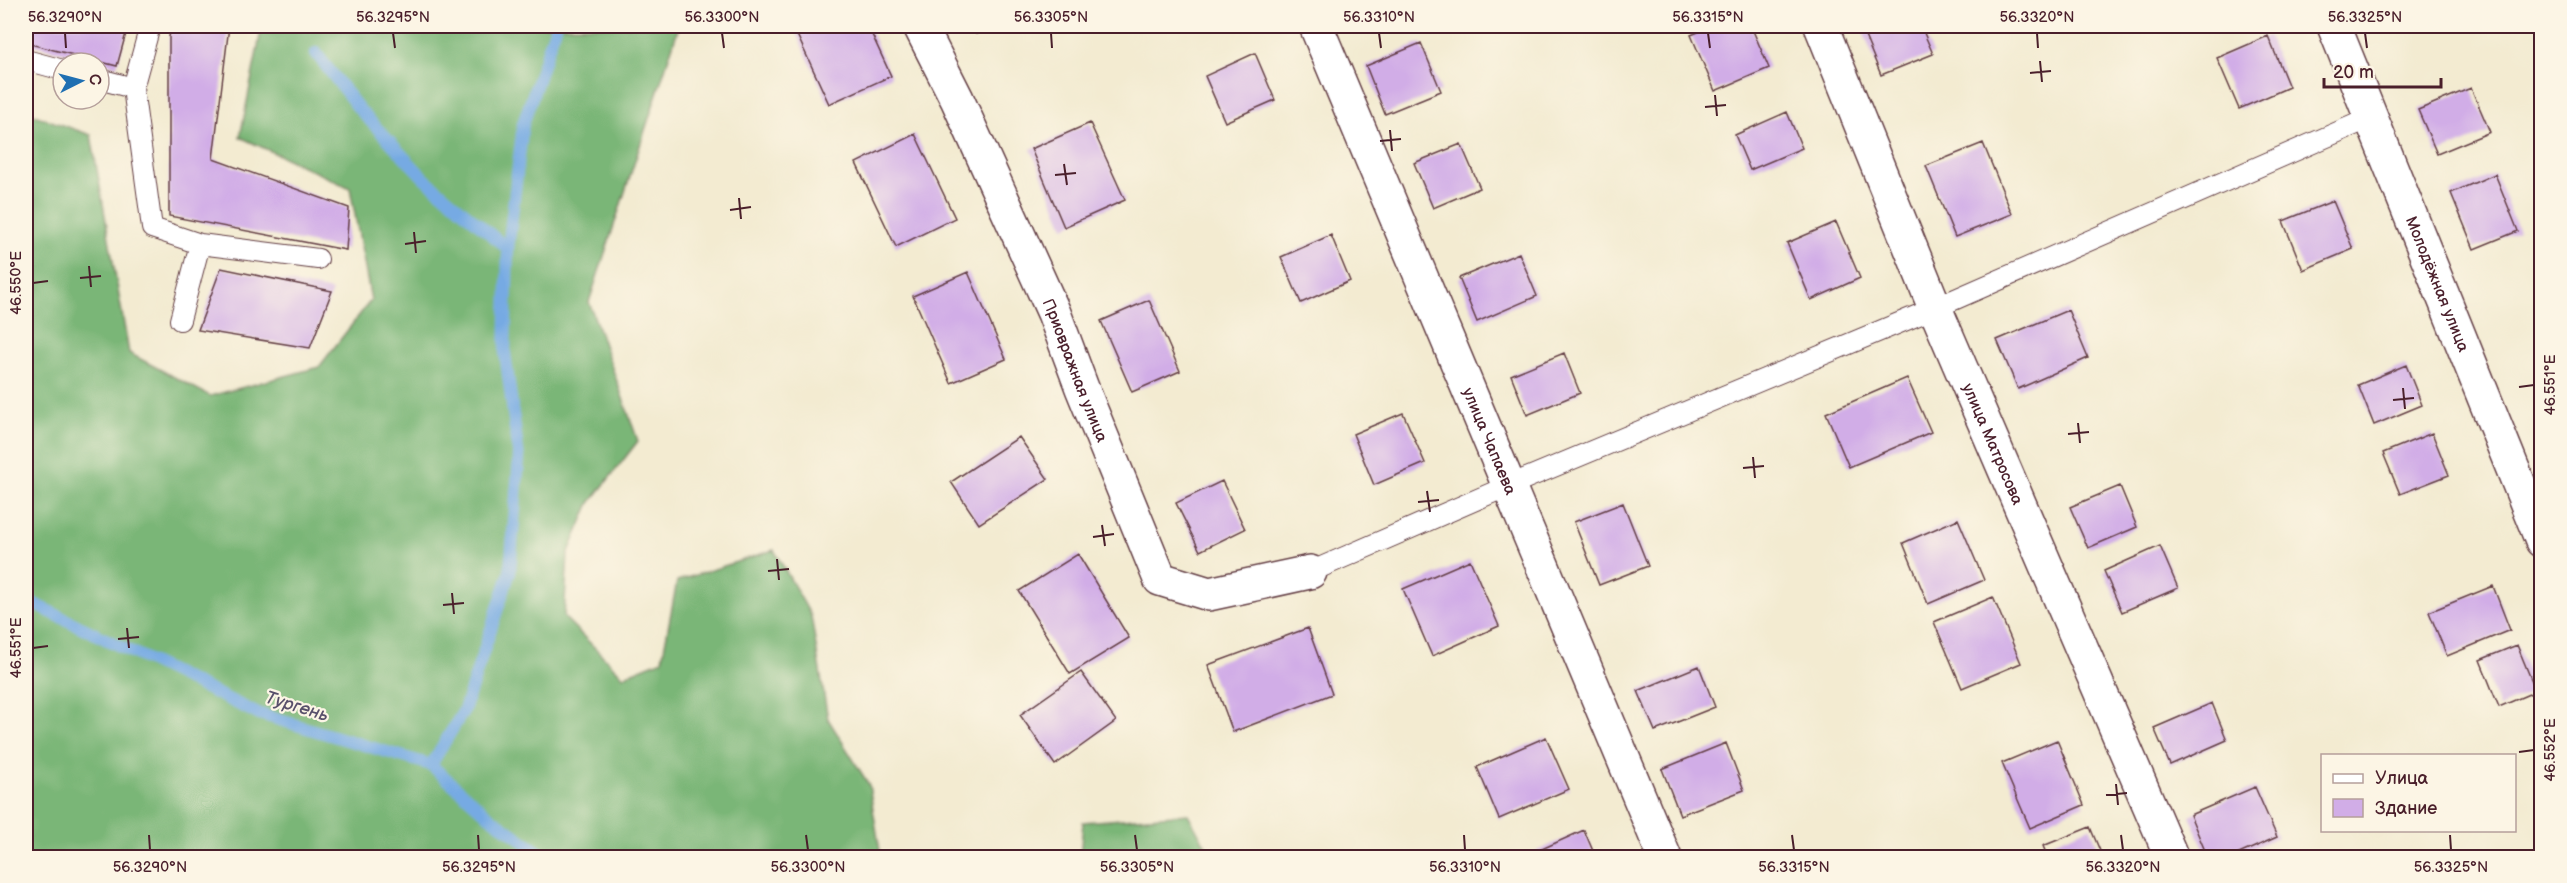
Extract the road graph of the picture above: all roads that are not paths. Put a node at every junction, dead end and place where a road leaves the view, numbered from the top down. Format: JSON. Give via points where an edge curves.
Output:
{"nodes":[{"id":1,"x":150,"y":26,"type":"edge"},
{"id":2,"x":920,"y":26,"type":"edge"},
{"id":3,"x":1316,"y":26,"type":"edge"},
{"id":4,"x":1821,"y":26,"type":"edge"},
{"id":5,"x":2334,"y":26,"type":"edge"},
{"id":6,"x":26,"y":60,"type":"edge"},
{"id":7,"x":51,"y":67,"type":"edge"},
{"id":8,"x":111,"y":82,"type":"edge"},
{"id":9,"x":133,"y":88,"type":"junction"},
{"id":10,"x":2370,"y":118,"type":"junction"},
{"id":11,"x":200,"y":244,"type":"junction"},
{"id":12,"x":318,"y":259,"type":"dead end"},
{"id":13,"x":1935,"y":308,"type":"junction"},
{"id":14,"x":180,"y":320,"type":"dead end"},
{"id":15,"x":1510,"y":485,"type":"junction"},
{"id":16,"x":2541,"y":541,"type":"edge"},
{"id":17,"x":1310,"y":572,"type":"joint"},
{"id":18,"x":1665,"y":858,"type":"edge"},
{"id":19,"x":2172,"y":858,"type":"edge"}],
"edges":[{"from":1,"to":9,"type":"lane"},
{"from":2,"to":17,"type":"street","name":"Приовражная улица","via":[[1054,313],[1160,579],[1209,594]]},
{"from":3,"to":15,"type":"street","name":"улица Чапаева"},
{"from":4,"to":13,"type":"street","name":"улица Матросова"},
{"from":5,"to":10,"type":"street","name":"Молодёжная улица"},
{"from":6,"to":7,"type":"lane"},
{"from":8,"to":9,"type":"lane"},
{"from":9,"to":11,"type":"lane","via":[[152,228]]},
{"from":10,"to":13,"type":"lane"},
{"from":10,"to":16,"type":"street","name":"Молодёжная улица"},
{"from":11,"to":12,"type":"lane"},
{"from":11,"to":14,"type":"lane"},
{"from":13,"to":15,"type":"lane"},
{"from":13,"to":19,"type":"street","name":"улица Матросова"},
{"from":15,"to":17,"type":"lane"},
{"from":15,"to":18,"type":"street","name":"улица Чапаева"}]}
